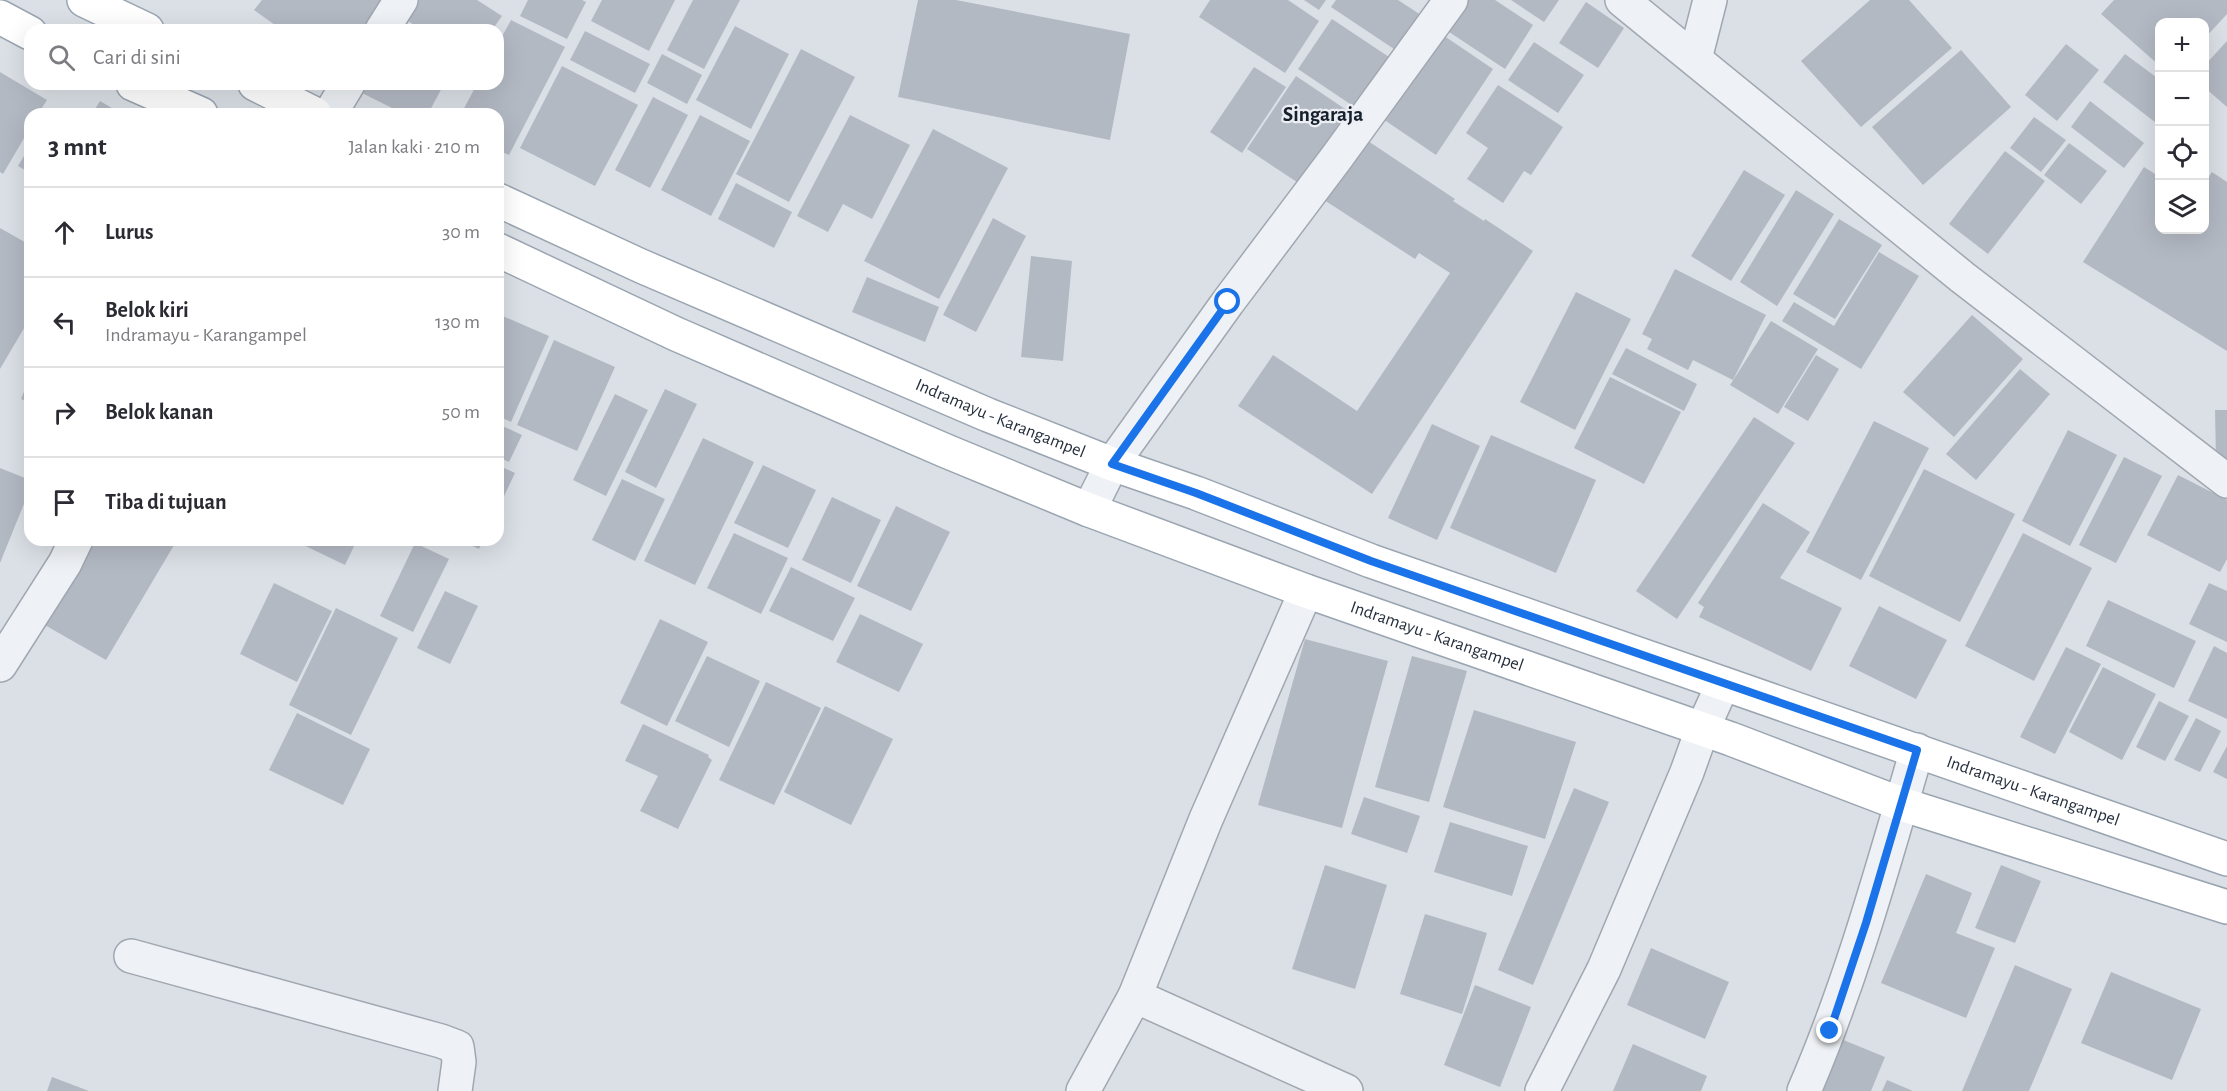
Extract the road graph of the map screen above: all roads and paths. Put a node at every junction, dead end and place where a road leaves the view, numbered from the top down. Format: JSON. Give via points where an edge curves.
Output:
{"nodes":[{"id":1,"x":84,"y":0,"type":"edge"},
{"id":2,"x":401,"y":0,"type":"edge"},
{"id":3,"x":1451,"y":0,"type":"edge"},
{"id":4,"x":1622,"y":0,"type":"edge"},
{"id":5,"x":1710,"y":0,"type":"edge"},
{"id":6,"x":0,"y":17,"type":"edge"},
{"id":7,"x":134,"y":24,"type":"edge"},
{"id":8,"x":386,"y":24,"type":"edge"},
{"id":9,"x":24,"y":30,"type":"edge"},
{"id":10,"x":1695,"y":59,"type":"junction"},
{"id":11,"x":147,"y":90,"type":"edge"},
{"id":12,"x":265,"y":90,"type":"edge"},
{"id":13,"x":344,"y":90,"type":"edge"},
{"id":14,"x":187,"y":108,"type":"edge"},
{"id":15,"x":297,"y":108,"type":"edge"},
{"id":16,"x":334,"y":108,"type":"edge"},
{"id":17,"x":504,"y":203,"type":"edge"},
{"id":18,"x":504,"y":253,"type":"edge"},
{"id":19,"x":1112,"y":464,"type":"junction"},
{"id":20,"x":2227,"y":481,"type":"edge"},
{"id":21,"x":1089,"y":510,"type":"junction"},
{"id":22,"x":73,"y":546,"type":"edge"},
{"id":23,"x":1306,"y":591,"type":"junction"},
{"id":24,"x":0,"y":665,"type":"edge"},
{"id":25,"x":1723,"y":684,"type":"junction"},
{"id":26,"x":1702,"y":730,"type":"junction"},
{"id":27,"x":1917,"y":750,"type":"junction"},
{"id":28,"x":1901,"y":804,"type":"junction"},
{"id":29,"x":2227,"y":859,"type":"edge"},
{"id":30,"x":2227,"y":907,"type":"edge"},
{"id":31,"x":130,"y":956,"type":"dead end"},
{"id":32,"x":1135,"y":996,"type":"junction"},
{"id":33,"x":455,"y":1091,"type":"edge"},
{"id":34,"x":1083,"y":1091,"type":"edge"},
{"id":35,"x":1346,"y":1091,"type":"edge"},
{"id":36,"x":1542,"y":1091,"type":"edge"},
{"id":37,"x":1804,"y":1091,"type":"edge"}],
"edges":[{"from":1,"to":7,"type":"main road"},
{"from":2,"to":8,"type":"street"},
{"from":3,"to":19,"type":"street"},
{"from":4,"to":10,"type":"street"},
{"from":5,"to":10,"type":"street"},
{"from":6,"to":9,"type":"main road"},
{"from":10,"to":20,"type":"street","via":[[1962,277]]},
{"from":11,"to":14,"type":"main road"},
{"from":12,"to":15,"type":"main road"},
{"from":13,"to":16,"type":"street"},
{"from":17,"to":19,"type":"main road","name":"Indramayu - Karangampel","via":[[641,266]]},
{"from":18,"to":21,"type":"main road","name":"Indramayu - Karangampel","via":[[676,334]]},
{"from":19,"to":21,"type":"street"},
{"from":19,"to":25,"type":"main road","name":"Indramayu - Karangampel","via":[[1371,561]]},
{"from":21,"to":23,"type":"main road","name":"Indramayu - Karangampel"},
{"from":22,"to":24,"type":"street"},
{"from":23,"to":26,"type":"main road","name":"Indramayu - Karangampel"},
{"from":23,"to":32,"type":"street","via":[[1206,819]]},
{"from":25,"to":26,"type":"street"},
{"from":25,"to":27,"type":"main road","name":"Indramayu - Karangampel"},
{"from":26,"to":28,"type":"main road","name":"Indramayu - Karangampel"},
{"from":26,"to":36,"type":"street","via":[[1604,969]]},
{"from":27,"to":28,"type":"street"},
{"from":27,"to":29,"type":"main road","name":"Indramayu - Karangampel"},
{"from":28,"to":30,"type":"main road","name":"Indramayu - Karangampel"},
{"from":28,"to":37,"type":"street","via":[[1830,1031]]},
{"from":31,"to":33,"type":"street","via":[[457,1047]]},
{"from":32,"to":34,"type":"street"},
{"from":32,"to":35,"type":"street"}]}
